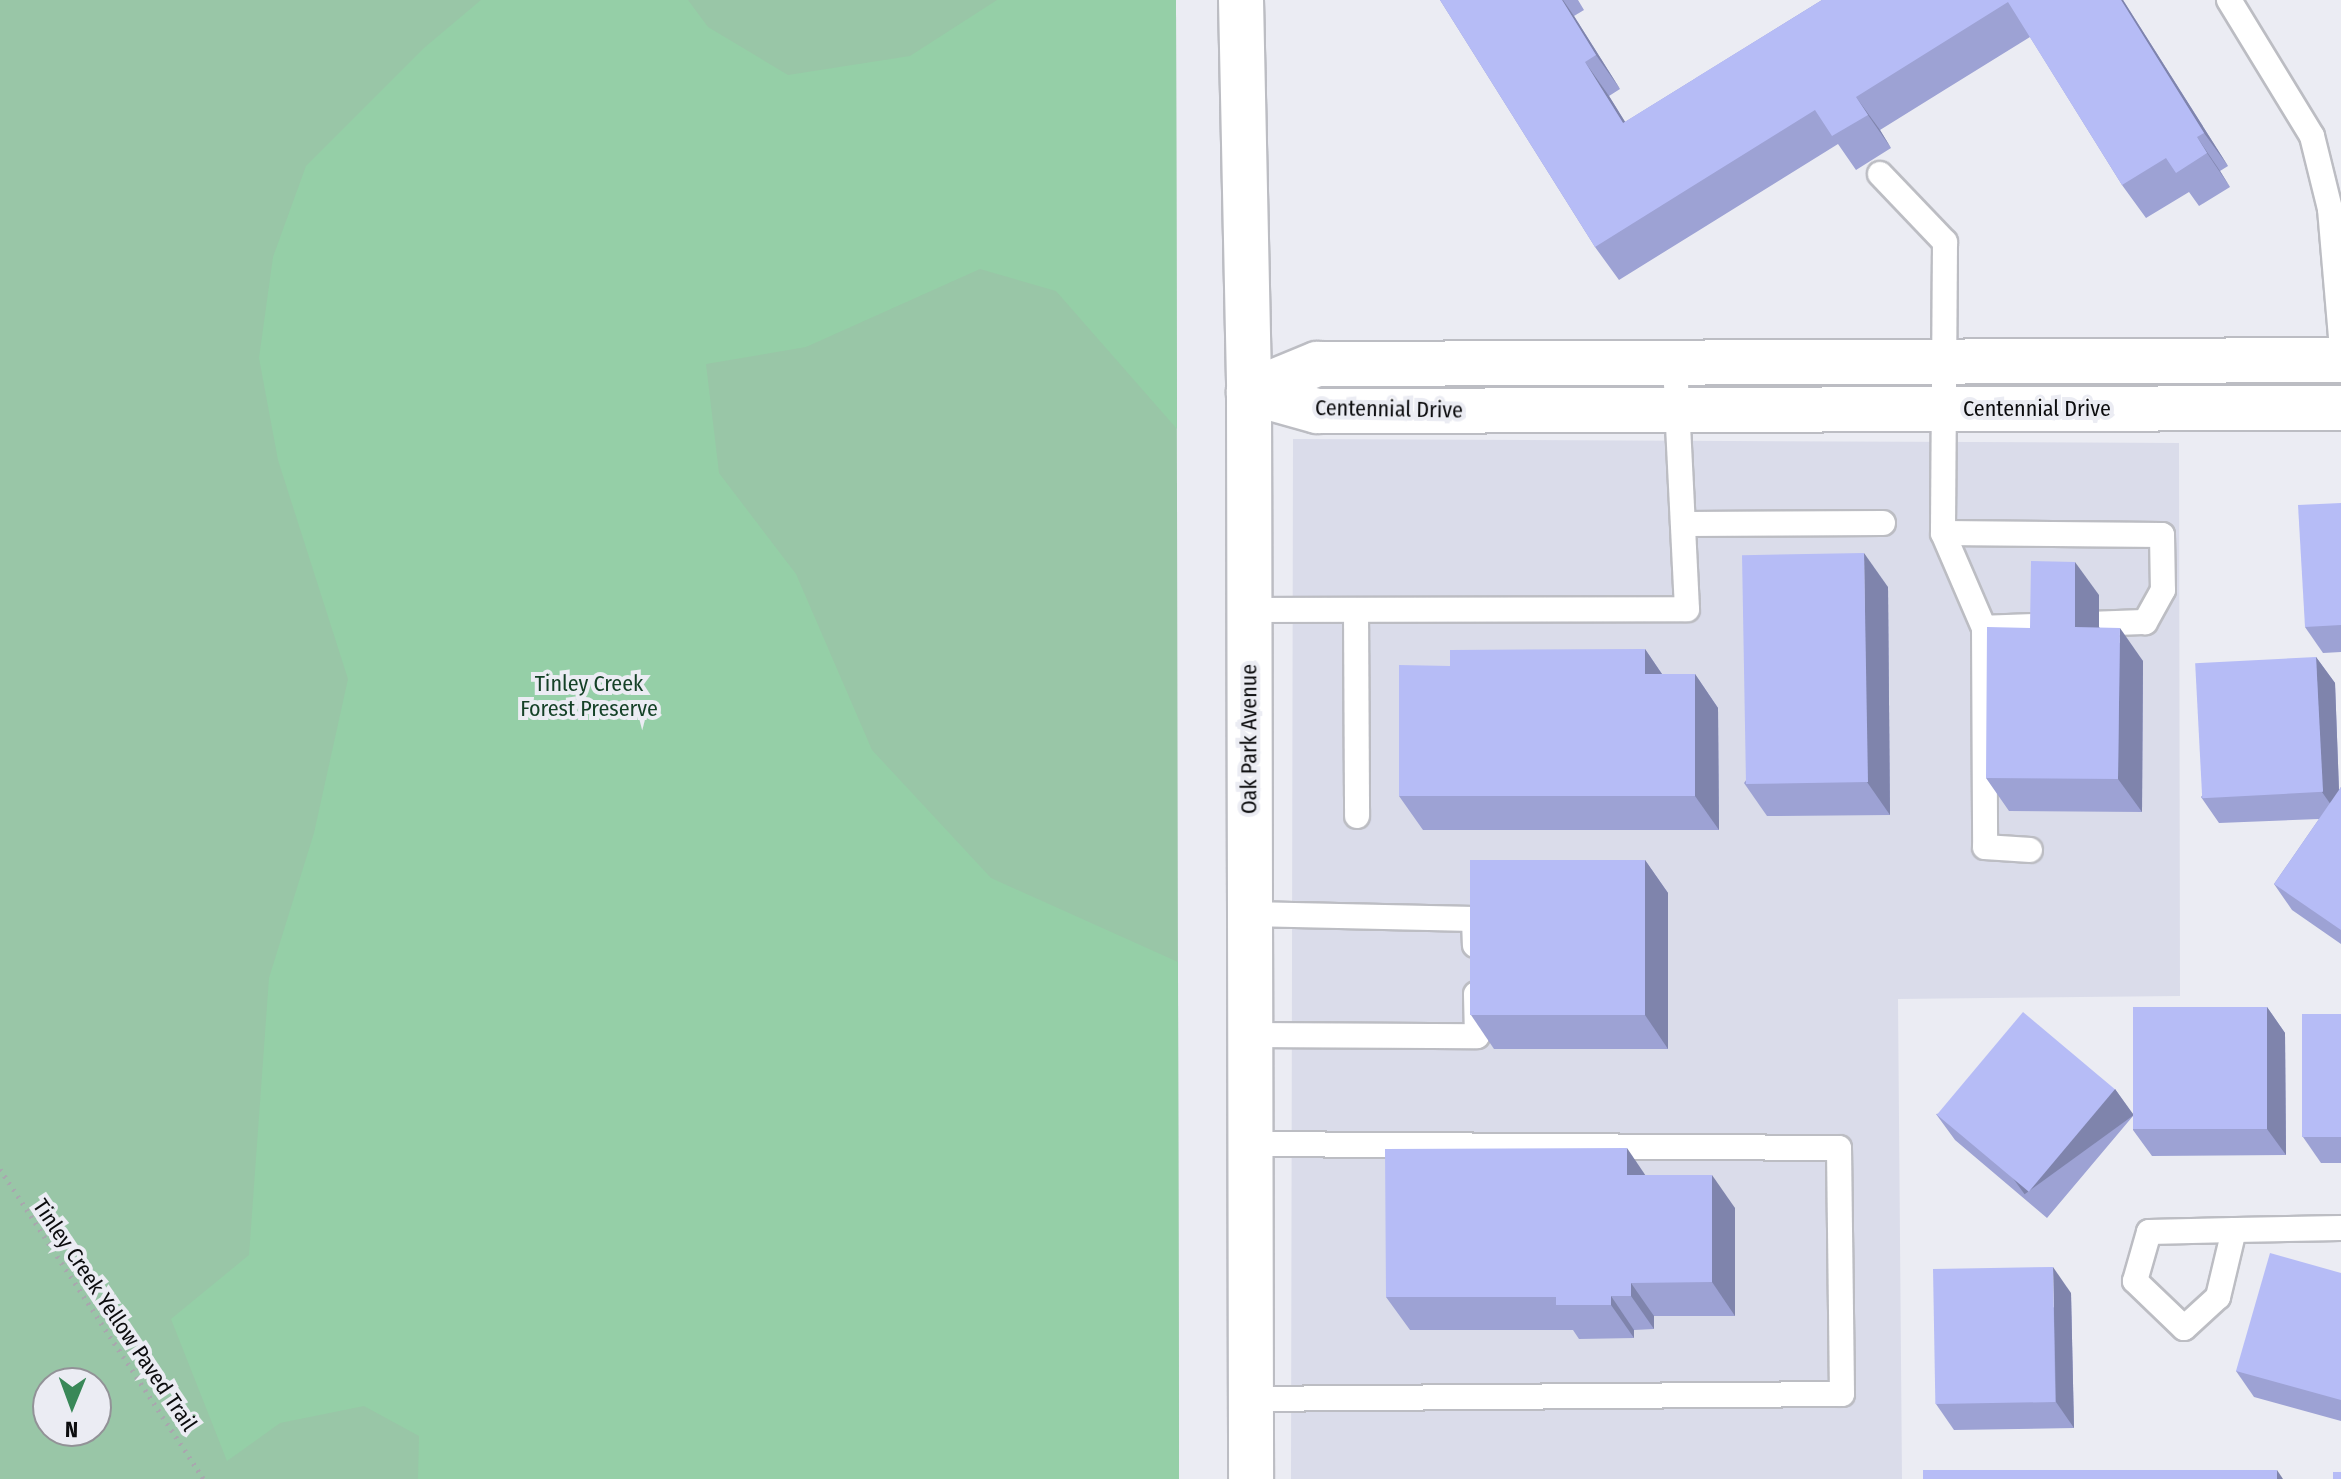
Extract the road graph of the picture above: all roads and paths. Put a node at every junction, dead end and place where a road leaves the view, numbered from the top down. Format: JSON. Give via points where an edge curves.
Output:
{"nodes":[{"id":1,"x":1241,"y":0,"type":"edge"},
{"id":2,"x":2229,"y":0,"type":"edge"},
{"id":3,"x":1880,"y":174,"type":"dead end"},
{"id":4,"x":2341,"y":337,"type":"edge"},
{"id":5,"x":1943,"y":359,"type":"junction"},
{"id":6,"x":2341,"y":360,"type":"edge"},
{"id":7,"x":1675,"y":362,"type":"junction"},
{"id":8,"x":1249,"y":392,"type":"junction"},
{"id":9,"x":2341,"y":408,"type":"edge"},
{"id":10,"x":1679,"y":409,"type":"junction"},
{"id":11,"x":1943,"y":409,"type":"junction"},
{"id":12,"x":1883,"y":523,"type":"dead end"},
{"id":13,"x":1685,"y":524,"type":"junction"},
{"id":14,"x":1943,"y":533,"type":"junction"},
{"id":15,"x":1249,"y":610,"type":"junction"},
{"id":16,"x":1356,"y":610,"type":"junction"},
{"id":17,"x":1984,"y":628,"type":"junction"},
{"id":18,"x":1357,"y":816,"type":"dead end"},
{"id":19,"x":2030,"y":850,"type":"dead end"},
{"id":20,"x":1249,"y":914,"type":"junction"},
{"id":21,"x":1250,"y":1035,"type":"junction"},
{"id":22,"x":1250,"y":1144,"type":"junction"},
{"id":23,"x":0,"y":1169,"type":"edge"},
{"id":24,"x":2341,"y":1228,"type":"edge"},
{"id":25,"x":2234,"y":1230,"type":"junction"},
{"id":26,"x":1250,"y":1399,"type":"junction"},
{"id":27,"x":204,"y":1479,"type":"edge"},
{"id":28,"x":1251,"y":1479,"type":"edge"}],
"edges":[{"from":1,"to":8,"type":"street","name":"Oak Park Avenue"},
{"from":2,"to":4,"type":"lane","via":[[2312,136],[2330,209]]},
{"from":3,"to":5,"type":"lane","via":[[1945,242]]},
{"from":5,"to":6,"type":"street","name":"Centennial Drive"},
{"from":5,"to":7,"type":"street","name":"Centennial Drive"},
{"from":5,"to":11,"type":"lane"},
{"from":7,"to":8,"type":"street","name":"Centennial Drive","via":[[1317,364]]},
{"from":7,"to":10,"type":"lane"},
{"from":8,"to":10,"type":"street","name":"Centennial Drive","via":[[1317,411]]},
{"from":8,"to":15,"type":"street","name":"Oak Park Avenue"},
{"from":9,"to":11,"type":"street","name":"Centennial Drive"},
{"from":10,"to":11,"type":"street","name":"Centennial Drive"},
{"from":10,"to":13,"type":"lane"},
{"from":11,"to":14,"type":"lane"},
{"from":12,"to":13,"type":"lane"},
{"from":13,"to":16,"type":"lane","via":[[1687,609]]},
{"from":14,"to":17,"type":"lane"},
{"from":14,"to":17,"type":"lane","via":[[2162,535],[2163,590],[2145,622]]},
{"from":15,"to":16,"type":"lane"},
{"from":15,"to":20,"type":"street","name":"Oak Park Avenue"},
{"from":16,"to":18,"type":"lane"},
{"from":17,"to":19,"type":"lane","via":[[1985,847]]},
{"from":20,"to":21,"type":"street","name":"Oak Park Avenue"},
{"from":20,"to":21,"type":"lane","via":[[1474,919],[1477,1036]]},
{"from":21,"to":22,"type":"street","name":"Oak Park Avenue"},
{"from":22,"to":26,"type":"street","name":"Oak Park Avenue"},
{"from":22,"to":26,"type":"lane","via":[[1839,1148],[1842,1394]]},
{"from":23,"to":27,"type":"path","name":"Tinley Creek Yellow Paved Trail"},
{"from":24,"to":25,"type":"lane"},
{"from":25,"to":25,"type":"lane","via":[[2149,1232],[2135,1281],[2184,1328],[2218,1297]]},
{"from":26,"to":28,"type":"street","name":"Oak Park Avenue"}]}
